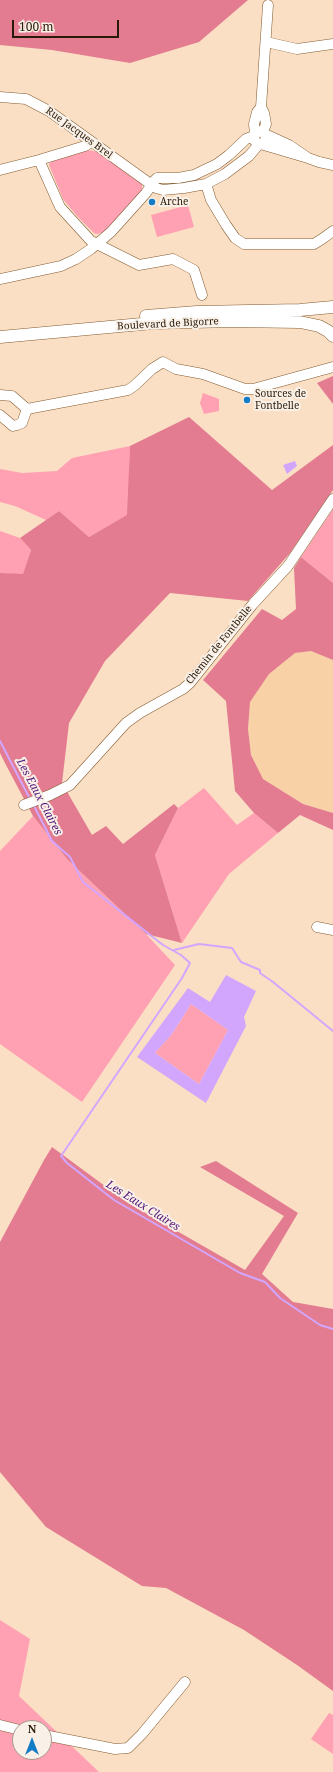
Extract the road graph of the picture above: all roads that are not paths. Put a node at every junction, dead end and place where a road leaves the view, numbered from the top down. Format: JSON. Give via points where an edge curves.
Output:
{"nodes":[{"id":1,"x":268,"y":5,"type":"dead end"},
{"id":2,"x":266,"y":42,"type":"junction"},
{"id":3,"x":333,"y":44,"type":"edge"},
{"id":4,"x":0,"y":97,"type":"edge"},
{"id":5,"x":259,"y":137,"type":"junction"},
{"id":6,"x":91,"y":142,"type":"junction"},
{"id":7,"x":39,"y":160,"type":"junction"},
{"id":8,"x":333,"y":165,"type":"edge"},
{"id":9,"x":0,"y":170,"type":"edge"},
{"id":10,"x":152,"y":184,"type":"junction"},
{"id":11,"x":206,"y":184,"type":"junction"},
{"id":12,"x":333,"y":231,"type":"edge"},
{"id":13,"x":97,"y":244,"type":"junction"},
{"id":14,"x":0,"y":279,"type":"edge"},
{"id":15,"x":202,"y":295,"type":"dead end"},
{"id":16,"x":333,"y":307,"type":"edge"},
{"id":17,"x":0,"y":333,"type":"edge"},
{"id":18,"x":333,"y":336,"type":"edge"},
{"id":19,"x":0,"y":338,"type":"edge"},
{"id":20,"x":333,"y":367,"type":"edge"},
{"id":21,"x":0,"y":395,"type":"edge"},
{"id":22,"x":27,"y":409,"type":"junction"},
{"id":23,"x":0,"y":415,"type":"edge"},
{"id":24,"x":333,"y":499,"type":"edge"},
{"id":25,"x":29,"y":803,"type":"dead end"},
{"id":26,"x":317,"y":927,"type":"dead end"},
{"id":27,"x":333,"y":930,"type":"edge"},
{"id":28,"x":185,"y":1682,"type":"dead end"},
{"id":29,"x":0,"y":1725,"type":"edge"},
{"id":30,"x":12,"y":1728,"type":"edge"},
{"id":31,"x":52,"y":1737,"type":"edge"}],
"edges":[{"from":1,"to":2,"type":"street"},
{"from":2,"to":3,"type":"street","via":[[297,49]]},
{"from":2,"to":5,"type":"street","via":[[261,107],[266,124]]},
{"from":4,"to":6,"type":"street","name":"Rue Jacques Brel","via":[[26,99],[49,111]]},
{"from":5,"to":8,"type":"street","via":[[298,156]]},
{"from":5,"to":10,"type":"street","via":[[246,139],[217,164],[194,175],[157,178]]},
{"from":5,"to":11,"type":"street","name":"Rue Jacques Brel","via":[[249,156]]},
{"from":6,"to":7,"type":"street"},
{"from":6,"to":10,"type":"street","name":"Rue Jacques Brel"},
{"from":7,"to":9,"type":"street"},
{"from":7,"to":13,"type":"street","via":[[60,207],[91,241]]},
{"from":10,"to":11,"type":"street","name":"Rue Jacques Brel","via":[[163,190]]},
{"from":10,"to":13,"type":"street","via":[[138,203]]},
{"from":11,"to":12,"type":"street","via":[[211,200],[234,238],[244,244],[314,244]]},
{"from":13,"to":14,"type":"street","via":[[61,266]]},
{"from":13,"to":15,"type":"street","via":[[139,265],[173,259],[194,270]]},
{"from":16,"to":17,"type":"main road","name":"Boulevard de Bigorre","via":[[196,312]]},
{"from":18,"to":19,"type":"main road","name":"Boulevard de Bigorre","via":[[319,326],[300,322],[231,321],[146,324]]},
{"from":20,"to":22,"type":"street","via":[[254,389],[245,389],[202,374],[176,369],[163,362],[128,390]]},
{"from":21,"to":22,"type":"street","via":[[12,396]]},
{"from":22,"to":23,"type":"street","via":[[22,423],[13,426]]},
{"from":24,"to":25,"type":"street","name":"Chemin de Fontbelle","via":[[288,566],[253,604],[190,683],[126,724],[70,785]]},
{"from":26,"to":27,"type":"street"},
{"from":28,"to":31,"type":"street","via":[[128,1748],[115,1749]]},
{"from":29,"to":30,"type":"street"}]}
